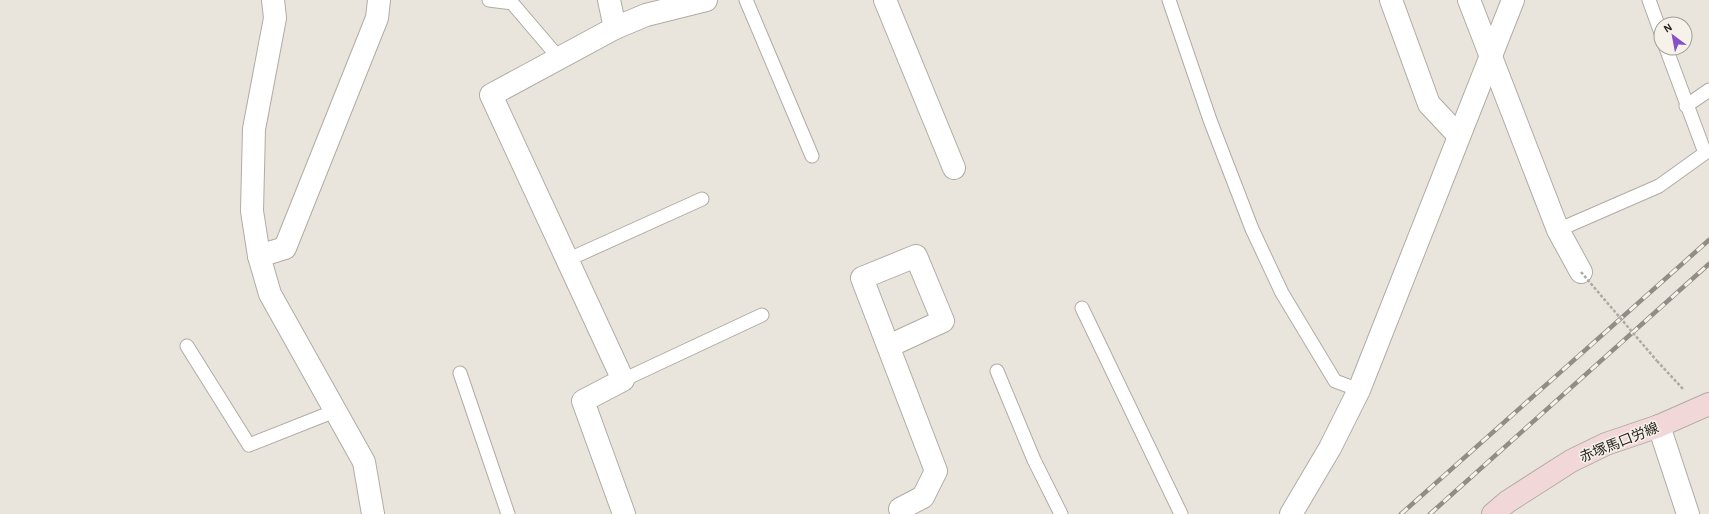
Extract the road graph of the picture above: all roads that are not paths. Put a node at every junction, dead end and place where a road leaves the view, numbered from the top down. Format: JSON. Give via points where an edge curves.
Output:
{"nodes":[{"id":1,"x":273,"y":0,"type":"edge"},
{"id":2,"x":379,"y":0,"type":"edge"},
{"id":3,"x":609,"y":0,"type":"edge"},
{"id":4,"x":706,"y":0,"type":"edge"},
{"id":5,"x":746,"y":0,"type":"edge"},
{"id":6,"x":885,"y":0,"type":"edge"},
{"id":7,"x":1169,"y":0,"type":"edge"},
{"id":8,"x":1391,"y":0,"type":"edge"},
{"id":9,"x":1469,"y":0,"type":"edge"},
{"id":10,"x":1513,"y":0,"type":"edge"},
{"id":11,"x":1650,"y":0,"type":"edge"},
{"id":12,"x":497,"y":1,"type":"edge"},
{"id":13,"x":1655,"y":16,"type":"edge"},
{"id":14,"x":615,"y":28,"type":"junction"},
{"id":15,"x":1669,"y":56,"type":"edge"},
{"id":16,"x":1490,"y":57,"type":"junction"},
{"id":17,"x":559,"y":58,"type":"junction"},
{"id":18,"x":1709,"y":90,"type":"edge"},
{"id":19,"x":1686,"y":106,"type":"junction"},
{"id":20,"x":1459,"y":136,"type":"junction"},
{"id":21,"x":812,"y":156,"type":"dead end"},
{"id":22,"x":954,"y":168,"type":"dead end"},
{"id":23,"x":702,"y":199,"type":"dead end"},
{"id":24,"x":1558,"y":230,"type":"junction"},
{"id":25,"x":259,"y":256,"type":"junction"},
{"id":26,"x":567,"y":260,"type":"junction"},
{"id":27,"x":1581,"y":272,"type":"road end"},
{"id":28,"x":1082,"y":308,"type":"dead end"},
{"id":29,"x":762,"y":315,"type":"dead end"},
{"id":30,"x":187,"y":346,"type":"dead end"},
{"id":31,"x":889,"y":346,"type":"dead end"},
{"id":32,"x":998,"y":371,"type":"dead end"},
{"id":33,"x":460,"y":373,"type":"dead end"},
{"id":34,"x":623,"y":380,"type":"junction"},
{"id":35,"x":1359,"y":390,"type":"junction"},
{"id":36,"x":1705,"y":406,"type":"edge"},
{"id":37,"x":335,"y":410,"type":"junction"},
{"id":38,"x":1659,"y":426,"type":"junction"},
{"id":39,"x":373,"y":514,"type":"edge"},
{"id":40,"x":508,"y":514,"type":"edge"},
{"id":41,"x":624,"y":514,"type":"edge"},
{"id":42,"x":902,"y":514,"type":"edge"},
{"id":43,"x":1061,"y":514,"type":"edge"},
{"id":44,"x":1181,"y":514,"type":"edge"},
{"id":45,"x":1291,"y":514,"type":"edge"},
{"id":46,"x":1493,"y":514,"type":"edge"},
{"id":47,"x":1688,"y":514,"type":"edge"}],
"edges":[{"from":1,"to":25,"type":"street","via":[[275,18],[254,128],[252,211]]},
{"from":2,"to":25,"type":"street","via":[[377,18],[285,248]]},
{"from":3,"to":14,"type":"street"},
{"from":4,"to":14,"type":"street","via":[[646,15]]},
{"from":5,"to":21,"type":"lane"},
{"from":6,"to":22,"type":"street"},
{"from":7,"to":35,"type":"lane","via":[[1210,120],[1249,222],[1282,293],[1336,381]]},
{"from":8,"to":20,"type":"street","via":[[1430,104]]},
{"from":9,"to":16,"type":"street"},
{"from":10,"to":16,"type":"street"},
{"from":11,"to":13,"type":"lane"},
{"from":12,"to":17,"type":"lane","via":[[512,3]]},
{"from":14,"to":17,"type":"street"},
{"from":15,"to":19,"type":"lane"},
{"from":16,"to":20,"type":"street"},
{"from":16,"to":24,"type":"street"},
{"from":17,"to":26,"type":"street","via":[[491,95]]},
{"from":18,"to":19,"type":"lane"},
{"from":19,"to":24,"type":"lane","via":[[1705,153],[1659,186]]},
{"from":20,"to":35,"type":"street"},
{"from":23,"to":26,"type":"lane"},
{"from":24,"to":27,"type":"street"},
{"from":25,"to":37,"type":"street","via":[[270,294]]},
{"from":26,"to":34,"type":"street"},
{"from":28,"to":44,"type":"lane"},
{"from":29,"to":34,"type":"lane"},
{"from":30,"to":37,"type":"lane","via":[[249,445]]},
{"from":31,"to":42,"type":"street","via":[[936,472],[923,497],[900,509]]},
{"from":32,"to":43,"type":"lane","via":[[1034,460]]},
{"from":33,"to":40,"type":"lane"},
{"from":34,"to":41,"type":"street","via":[[583,401]]},
{"from":35,"to":45,"type":"street"},
{"from":36,"to":38,"type":"main road","name":"赤塚馬口労線"},
{"from":37,"to":39,"type":"street","via":[[364,462]]},
{"from":38,"to":46,"type":"main road","name":"赤塚馬口労線","via":[[1606,444],[1571,461],[1507,502]]},
{"from":38,"to":47,"type":"street"}]}
